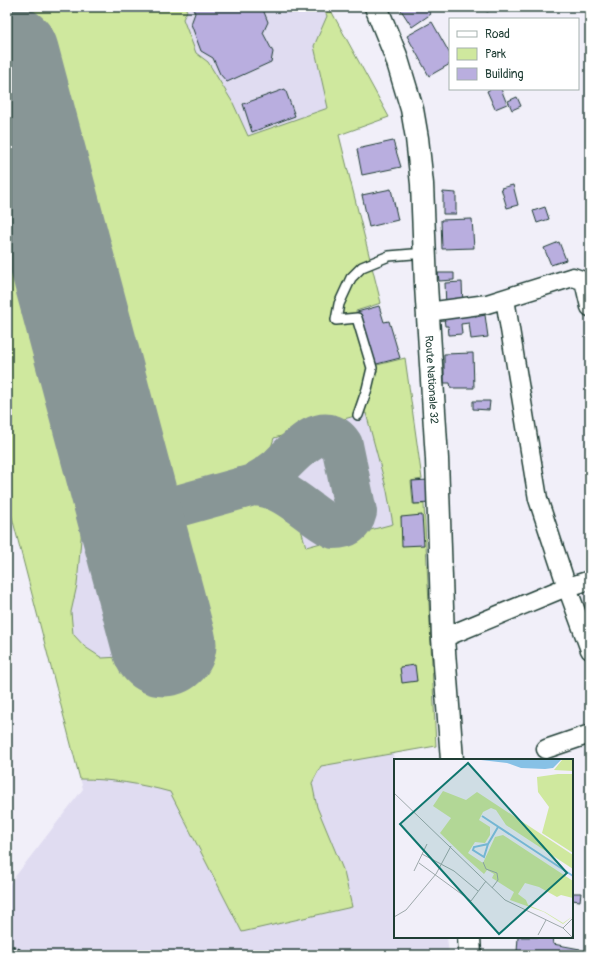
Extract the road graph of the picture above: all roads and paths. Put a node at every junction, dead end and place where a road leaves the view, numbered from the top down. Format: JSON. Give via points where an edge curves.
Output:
{"nodes":[{"id":1,"x":376,"y":7,"type":"edge"},
{"id":2,"x":425,"y":253,"type":"junction"},
{"id":3,"x":504,"y":299,"type":"junction"},
{"id":4,"x":590,"y":307,"type":"edge"},
{"id":5,"x":428,"y":312,"type":"junction"},
{"id":6,"x":358,"y":415,"type":"dead end"},
{"id":7,"x":590,"y":580,"type":"edge"},
{"id":8,"x":567,"y":587,"type":"junction"},
{"id":9,"x":442,"y":638,"type":"junction"},
{"id":10,"x":590,"y":650,"type":"edge"},
{"id":11,"x":590,"y":734,"type":"edge"},
{"id":12,"x":546,"y":749,"type":"dead end"},
{"id":13,"x":452,"y":759,"type":"edge"},
{"id":14,"x":469,"y":938,"type":"edge"},
{"id":15,"x":7,"y":944,"type":"edge"},
{"id":16,"x":30,"y":955,"type":"edge"},
{"id":17,"x":470,"y":955,"type":"edge"}],
"edges":[{"from":1,"to":2,"type":"street","name":"Route Nationale 32","via":[[396,56],[412,109],[422,184]]},
{"from":2,"to":5,"type":"street","name":"Route Nationale 32"},
{"from":2,"to":6,"type":"lane","via":[[390,256],[362,267],[351,278],[339,304],[336,320],[357,318],[372,368],[368,389]]},
{"from":3,"to":4,"type":"street","via":[[573,277],[584,281]]},
{"from":3,"to":5,"type":"street","via":[[487,304]]},
{"from":3,"to":8,"type":"street","via":[[538,499]]},
{"from":5,"to":9,"type":"street","name":"Route Nationale 32","via":[[437,459]]},
{"from":7,"to":8,"type":"street"},
{"from":8,"to":9,"type":"street"},
{"from":8,"to":10,"type":"street"},
{"from":9,"to":13,"type":"street","name":"Route Nationale 32"},
{"from":11,"to":12,"type":"street"},
{"from":14,"to":17,"type":"street"},
{"from":15,"to":16,"type":"path"}]}
